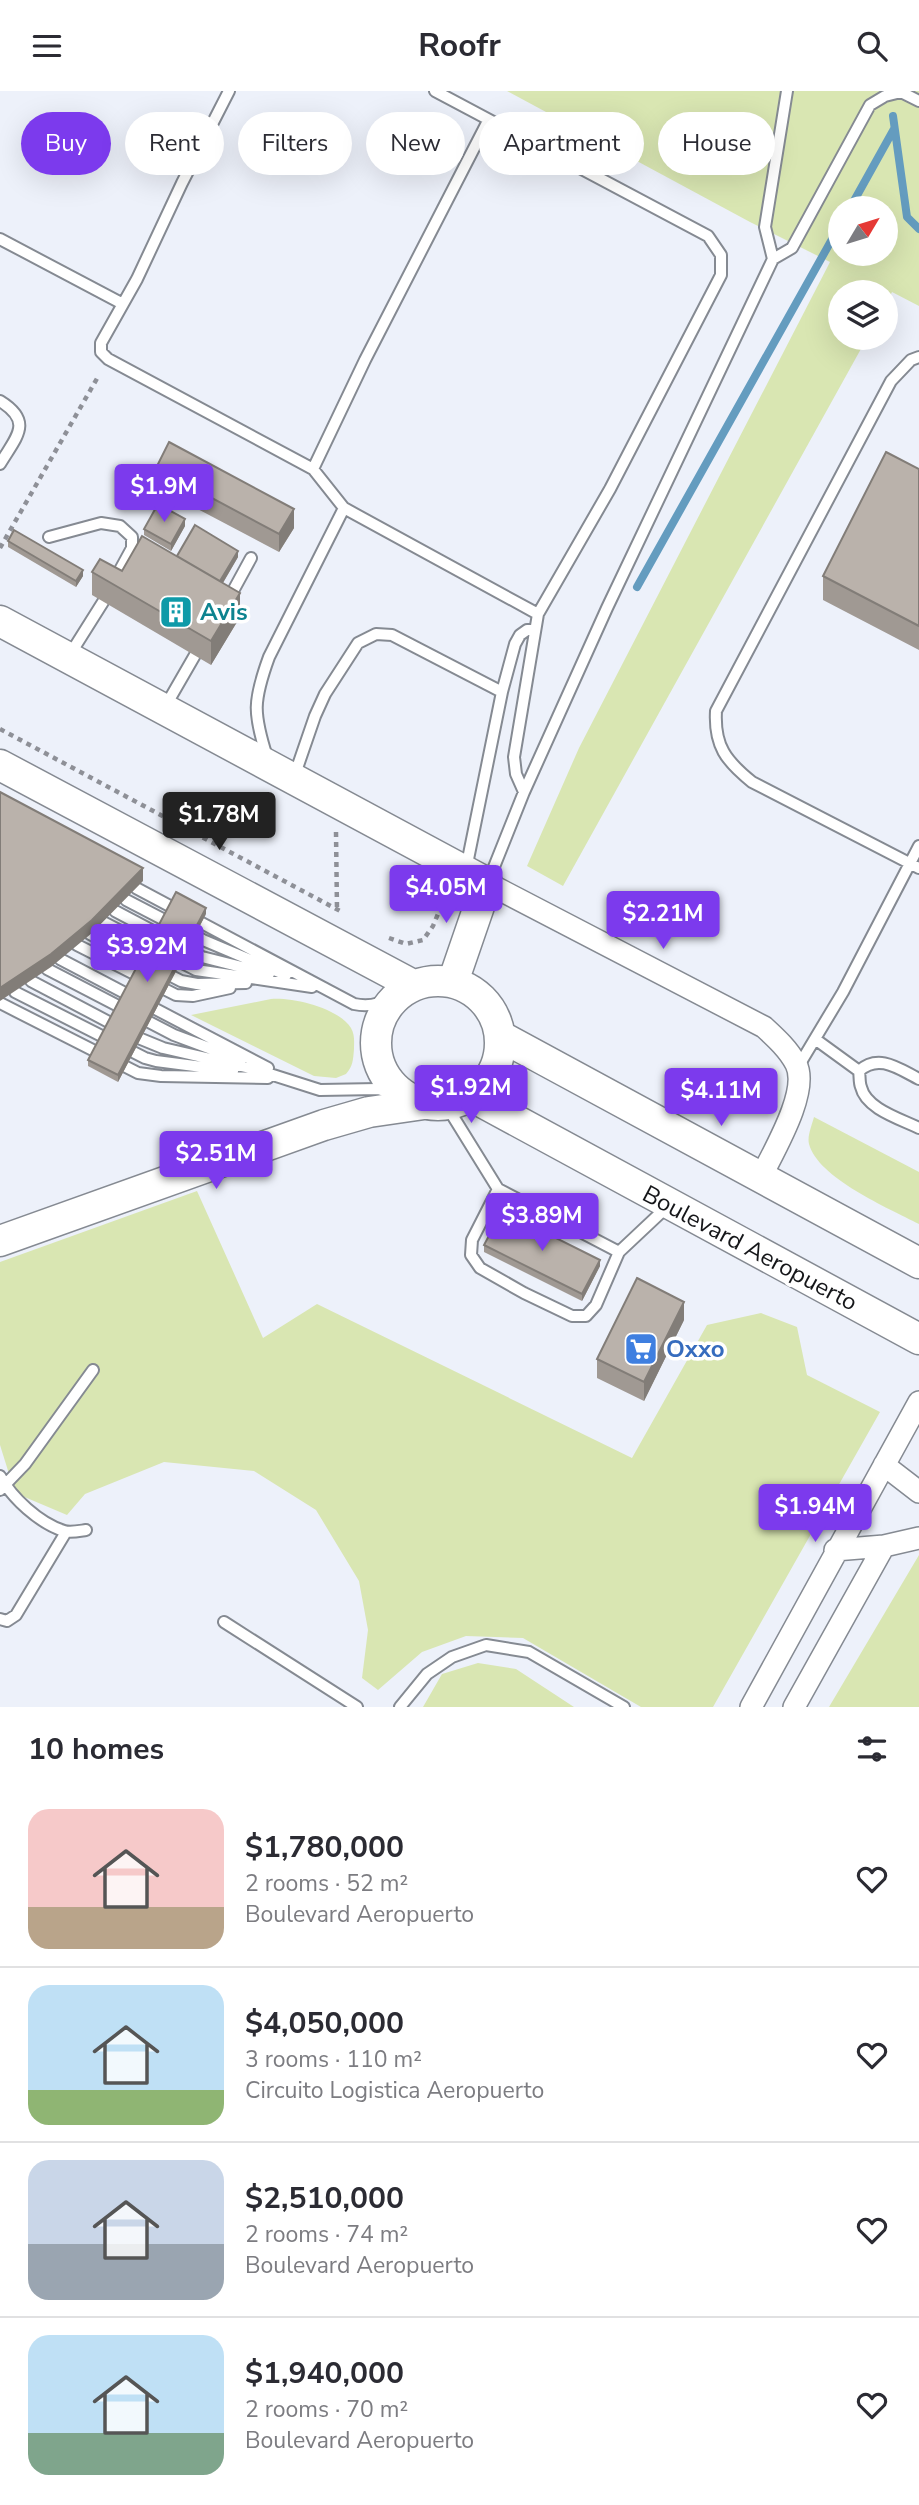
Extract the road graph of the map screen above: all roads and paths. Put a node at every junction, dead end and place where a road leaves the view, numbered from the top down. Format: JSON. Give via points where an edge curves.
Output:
{"nodes":[{"id":1,"x":229,"y":91,"type":"edge"},
{"id":2,"x":435,"y":91,"type":"edge"},
{"id":3,"x":787,"y":91,"type":"edge"},
{"id":4,"x":901,"y":92,"type":"edge"},
{"id":5,"x":919,"y":101,"type":"edge"},
{"id":6,"x":479,"y":116,"type":"edge"},
{"id":7,"x":479,"y":138,"type":"edge"},
{"id":8,"x":591,"y":175,"type":"edge"},
{"id":9,"x":0,"y":239,"type":"edge"},
{"id":10,"x":773,"y":259,"type":"junction"},
{"id":11,"x":123,"y":304,"type":"junction"},
{"id":12,"x":104,"y":355,"type":"junction"},
{"id":13,"x":919,"y":357,"type":"edge"},
{"id":14,"x":0,"y":401,"type":"edge"},
{"id":15,"x":0,"y":464,"type":"edge"},
{"id":16,"x":313,"y":469,"type":"junction"},
{"id":17,"x":344,"y":508,"type":"junction"},
{"id":18,"x":48,"y":537,"type":"dead end"},
{"id":19,"x":0,"y":548,"type":"edge"},
{"id":20,"x":251,"y":558,"type":"dead end"},
{"id":21,"x":110,"y":589,"type":"edge"},
{"id":22,"x":103,"y":602,"type":"edge"},
{"id":23,"x":224,"y":607,"type":"edge"},
{"id":24,"x":538,"y":614,"type":"junction"},
{"id":25,"x":0,"y":621,"type":"edge"},
{"id":26,"x":535,"y":630,"type":"junction"},
{"id":27,"x":195,"y":655,"type":"edge"},
{"id":28,"x":68,"y":658,"type":"junction"},
{"id":29,"x":502,"y":692,"type":"junction"},
{"id":30,"x":163,"y":709,"type":"junction"},
{"id":31,"x":0,"y":729,"type":"edge"},
{"id":32,"x":0,"y":765,"type":"edge"},
{"id":33,"x":282,"y":773,"type":"junction"},
{"id":34,"x":524,"y":792,"type":"junction"},
{"id":35,"x":335,"y":827,"type":"dead end"},
{"id":36,"x":919,"y":846,"type":"edge"},
{"id":37,"x":914,"y":866,"type":"edge"},
{"id":38,"x":467,"y":881,"type":"junction"},
{"id":39,"x":136,"y":888,"type":"edge"},
{"id":40,"x":126,"y":899,"type":"edge"},
{"id":41,"x":337,"y":910,"type":"junction"},
{"id":42,"x":114,"y":911,"type":"edge"},
{"id":43,"x":347,"y":916,"type":"dead end"},
{"id":44,"x":103,"y":922,"type":"edge"},
{"id":45,"x":379,"y":933,"type":"dead end"},
{"id":46,"x":90,"y":934,"type":"edge"},
{"id":47,"x":77,"y":945,"type":"edge"},
{"id":48,"x":60,"y":959,"type":"edge"},
{"id":49,"x":47,"y":969,"type":"edge"},
{"id":50,"x":31,"y":981,"type":"edge"},
{"id":51,"x":260,"y":982,"type":"junction"},
{"id":52,"x":284,"y":982,"type":"junction"},
{"id":53,"x":453,"y":982,"type":"junction"},
{"id":54,"x":312,"y":987,"type":"junction"},
{"id":55,"x":407,"y":989,"type":"junction"},
{"id":56,"x":15,"y":992,"type":"edge"},
{"id":57,"x":337,"y":996,"type":"junction"},
{"id":58,"x":0,"y":1003,"type":"edge"},
{"id":59,"x":500,"y":1036,"type":"junction"},
{"id":60,"x":815,"y":1039,"type":"junction"},
{"id":61,"x":798,"y":1067,"type":"junction"},
{"id":62,"x":859,"y":1071,"type":"junction"},
{"id":63,"x":919,"y":1079,"type":"edge"},
{"id":64,"x":295,"y":1083,"type":"junction"},
{"id":65,"x":437,"y":1101,"type":"junction"},
{"id":66,"x":919,"y":1128,"type":"edge"},
{"id":67,"x":761,"y":1177,"type":"junction"},
{"id":68,"x":498,"y":1189,"type":"junction"},
{"id":69,"x":669,"y":1205,"type":"junction"},
{"id":70,"x":0,"y":1241,"type":"edge"},
{"id":71,"x":620,"y":1252,"type":"junction"},
{"id":72,"x":919,"y":1263,"type":"edge"},
{"id":73,"x":919,"y":1339,"type":"edge"},
{"id":74,"x":93,"y":1370,"type":"dead end"},
{"id":75,"x":919,"y":1402,"type":"edge"},
{"id":76,"x":884,"y":1465,"type":"junction"},
{"id":77,"x":2,"y":1484,"type":"edge"},
{"id":78,"x":919,"y":1492,"type":"edge"},
{"id":79,"x":86,"y":1530,"type":"dead end"},
{"id":80,"x":66,"y":1532,"type":"junction"},
{"id":81,"x":919,"y":1538,"type":"edge"},
{"id":82,"x":884,"y":1546,"type":"junction"},
{"id":83,"x":835,"y":1550,"type":"junction"},
{"id":84,"x":0,"y":1619,"type":"edge"},
{"id":85,"x":224,"y":1622,"type":"dead end"},
{"id":86,"x":357,"y":1707,"type":"edge"},
{"id":87,"x":400,"y":1707,"type":"edge"},
{"id":88,"x":624,"y":1707,"type":"edge"},
{"id":89,"x":751,"y":1707,"type":"edge"},
{"id":90,"x":794,"y":1707,"type":"edge"}],
"edges":[{"from":1,"to":11,"type":"lane"},
{"from":2,"to":6,"type":"lane"},
{"from":3,"to":10,"type":"lane","via":[[765,227]]},
{"from":4,"to":5,"type":"lane"},
{"from":4,"to":10,"type":"lane","via":[[870,105],[792,248]]},
{"from":7,"to":16,"type":"lane"},
{"from":8,"to":24,"type":"lane","via":[[708,236],[721,255],[721,275],[634,444]]},
{"from":9,"to":11,"type":"lane"},
{"from":10,"to":34,"type":"lane"},
{"from":11,"to":12,"type":"lane","via":[[101,343]]},
{"from":12,"to":16,"type":"lane"},
{"from":12,"to":19,"type":"path"},
{"from":13,"to":37,"type":"lane","via":[[891,381],[716,711],[715,730],[732,765],[752,782]]},
{"from":14,"to":15,"type":"lane","via":[[20,418],[20,428]]},
{"from":16,"to":17,"type":"lane"},
{"from":17,"to":24,"type":"lane"},
{"from":17,"to":33,"type":"lane","via":[[261,680],[256,723]]},
{"from":18,"to":21,"type":"lane","via":[[101,523],[120,526],[131,537],[132,548]]},
{"from":20,"to":23,"type":"lane"},
{"from":22,"to":28,"type":"lane"},
{"from":24,"to":26,"type":"lane"},
{"from":25,"to":28,"type":"street"},
{"from":26,"to":29,"type":"lane","via":[[527,630],[515,644]]},
{"from":26,"to":34,"type":"lane","via":[[514,757]]},
{"from":27,"to":30,"type":"lane"},
{"from":28,"to":30,"type":"street"},
{"from":29,"to":33,"type":"lane","via":[[392,635],[376,634],[358,643]]},
{"from":29,"to":38,"type":"lane"},
{"from":30,"to":33,"type":"street"},
{"from":31,"to":41,"type":"path"},
{"from":32,"to":55,"type":"street"},
{"from":33,"to":38,"type":"street"},
{"from":34,"to":38,"type":"lane"},
{"from":35,"to":41,"type":"path"},
{"from":36,"to":37,"type":"lane"},
{"from":37,"to":60,"type":"lane"},
{"from":38,"to":45,"type":"path","via":[[423,940],[405,944]]},
{"from":38,"to":53,"type":"street"},
{"from":38,"to":61,"type":"street","via":[[764,1027]]},
{"from":39,"to":57,"type":"lane"},
{"from":40,"to":54,"type":"lane","via":[[204,940]]},
{"from":41,"to":43,"type":"path"},
{"from":42,"to":54,"type":"lane","via":[[202,957]]},
{"from":44,"to":52,"type":"lane","via":[[196,970]]},
{"from":46,"to":51,"type":"lane","via":[[181,981]]},
{"from":47,"to":51,"type":"lane","via":[[176,995],[193,996]]},
{"from":48,"to":64,"type":"lane"},
{"from":49,"to":64,"type":"lane","via":[[174,1035]]},
{"from":50,"to":64,"type":"lane","via":[[152,1044]]},
{"from":51,"to":52,"type":"lane"},
{"from":52,"to":54,"type":"lane"},
{"from":53,"to":55,"type":"street","via":[[433,981]]},
{"from":53,"to":59,"type":"street","via":[[485,1002]]},
{"from":54,"to":57,"type":"lane"},
{"from":55,"to":57,"type":"lane","via":[[376,1006]]},
{"from":55,"to":65,"type":"street","via":[[388,1003],[381,1017],[375,1047],[380,1066],[390,1084]]},
{"from":56,"to":64,"type":"lane","via":[[145,1058]]},
{"from":58,"to":64,"type":"lane","via":[[138,1073],[265,1077]]},
{"from":59,"to":65,"type":"street","via":[[500,1054],[484,1086]]},
{"from":59,"to":67,"type":"street"},
{"from":60,"to":61,"type":"lane"},
{"from":60,"to":62,"type":"lane"},
{"from":61,"to":67,"type":"street","via":[[798,1099]]},
{"from":62,"to":63,"type":"lane","via":[[883,1061]]},
{"from":62,"to":66,"type":"lane","via":[[866,1098]]},
{"from":64,"to":65,"type":"lane","via":[[320,1090],[378,1089]]},
{"from":65,"to":68,"type":"lane"},
{"from":65,"to":69,"type":"street","name":"Boulevard Aeropuerto"},
{"from":65,"to":70,"type":"street","via":[[324,1125]]},
{"from":67,"to":72,"type":"street"},
{"from":68,"to":71,"type":"lane"},
{"from":68,"to":71,"type":"lane","via":[[472,1240],[471,1255],[480,1268],[524,1293],[572,1316],[586,1316],[596,1305]]},
{"from":69,"to":71,"type":"lane"},
{"from":69,"to":73,"type":"street","name":"Boulevard Aeropuerto"},
{"from":74,"to":77,"type":"lane","via":[[25,1464]]},
{"from":75,"to":76,"type":"street"},
{"from":76,"to":78,"type":"street"},
{"from":76,"to":83,"type":"street"},
{"from":77,"to":80,"type":"lane","via":[[19,1503]]},
{"from":79,"to":80,"type":"lane"},
{"from":80,"to":84,"type":"lane","via":[[16,1615],[7,1621]]},
{"from":81,"to":82,"type":"street"},
{"from":82,"to":83,"type":"street"},
{"from":82,"to":90,"type":"street"},
{"from":83,"to":89,"type":"street"},
{"from":85,"to":86,"type":"lane"},
{"from":87,"to":88,"type":"lane","via":[[427,1674],[452,1657],[486,1645],[529,1652]]}]}
